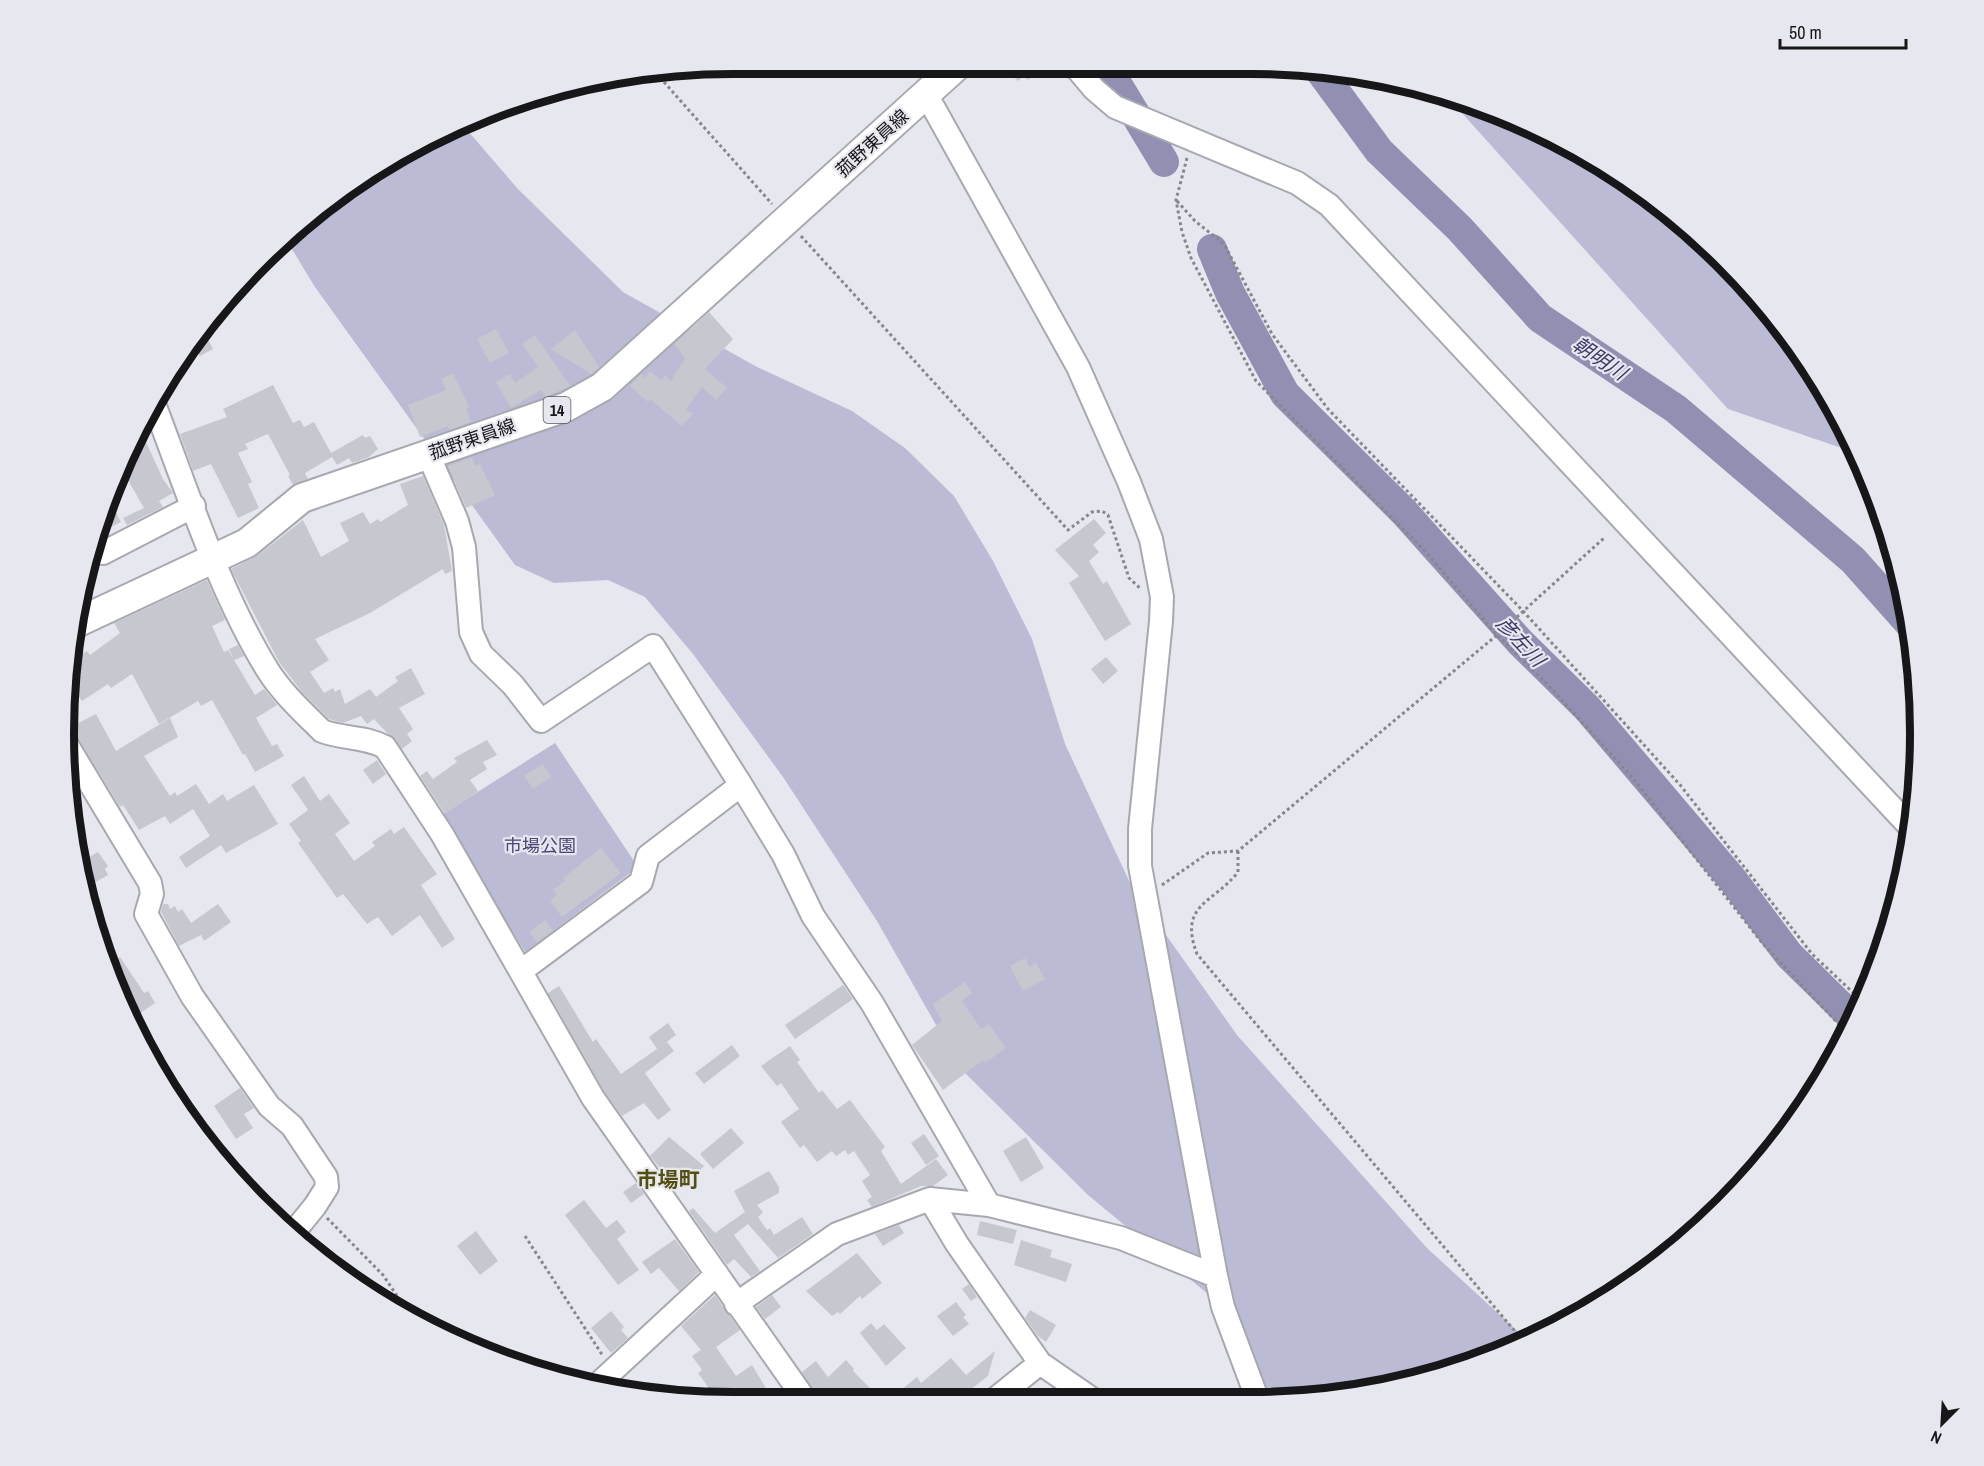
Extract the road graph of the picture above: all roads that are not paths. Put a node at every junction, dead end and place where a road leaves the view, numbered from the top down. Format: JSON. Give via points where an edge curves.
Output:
{"nodes":[{"id":1,"x":948,"y":74,"type":"edge"},
{"id":2,"x":1081,"y":74,"type":"edge"},
{"id":3,"x":926,"y":94,"type":"junction"},
{"id":4,"x":157,"y":412,"type":"edge"},
{"id":5,"x":429,"y":454,"type":"junction"},
{"id":6,"x":194,"y":506,"type":"junction"},
{"id":7,"x":100,"y":547,"type":"edge"},
{"id":8,"x":214,"y":556,"type":"junction"},
{"id":9,"x":83,"y":619,"type":"edge"},
{"id":10,"x":75,"y":759,"type":"edge"},
{"id":11,"x":741,"y":785,"type":"junction"},
{"id":12,"x":1905,"y":821,"type":"edge"},
{"id":13,"x":520,"y":971,"type":"junction"},
{"id":14,"x":930,"y":1199,"type":"junction"},
{"id":15,"x":989,"y":1205,"type":"junction"},
{"id":16,"x":297,"y":1228,"type":"edge"},
{"id":17,"x":717,"y":1274,"type":"junction"},
{"id":18,"x":1216,"y":1276,"type":"junction"},
{"id":19,"x":736,"y":1304,"type":"junction"},
{"id":20,"x":1040,"y":1363,"type":"junction"},
{"id":21,"x":602,"y":1379,"type":"edge"},
{"id":22,"x":800,"y":1392,"type":"edge"},
{"id":23,"x":1004,"y":1392,"type":"edge"},
{"id":24,"x":1082,"y":1392,"type":"edge"},
{"id":25,"x":1255,"y":1392,"type":"edge"}],
"edges":[{"from":1,"to":3,"type":"main road","name":"菰野東員線","number":"14"},
{"from":2,"to":12,"type":"street","via":[[1115,107],[1297,183],[1329,205]]},
{"from":3,"to":5,"type":"main road","name":"菰野東員線","number":"14","via":[[602,387],[566,407]]},
{"from":3,"to":18,"type":"street","via":[[1078,367],[1150,539],[1162,597],[1140,829],[1140,866]]},
{"from":4,"to":6,"type":"street"},
{"from":5,"to":8,"type":"main road","name":"菰野東員線","number":"14","via":[[302,498],[247,543]]},
{"from":5,"to":11,"type":"street","via":[[458,521],[471,632],[482,654],[541,721],[653,646]]},
{"from":6,"to":7,"type":"street","via":[[104,553]]},
{"from":6,"to":8,"type":"street"},
{"from":8,"to":9,"type":"main road","name":"菰野東員線","number":"14"},
{"from":8,"to":13,"type":"street","via":[[268,671],[322,731],[374,741],[385,747],[442,834]]},
{"from":10,"to":16,"type":"street","via":[[150,883],[152,894],[146,914],[192,996],[269,1106],[292,1126],[326,1177],[327,1187]]},
{"from":11,"to":13,"type":"street","via":[[648,856],[641,882]]},
{"from":11,"to":15,"type":"street","via":[[783,854],[813,916],[872,1003]]},
{"from":13,"to":17,"type":"street","via":[[593,1098]]},
{"from":14,"to":15,"type":"street"},
{"from":14,"to":19,"type":"street","via":[[837,1234]]},
{"from":14,"to":20,"type":"street"},
{"from":15,"to":18,"type":"street","via":[[1121,1238]]},
{"from":17,"to":19,"type":"street"},
{"from":17,"to":21,"type":"street"},
{"from":18,"to":25,"type":"street","via":[[1223,1308]]},
{"from":19,"to":22,"type":"street"},
{"from":20,"to":23,"type":"street"},
{"from":20,"to":24,"type":"street"}]}
